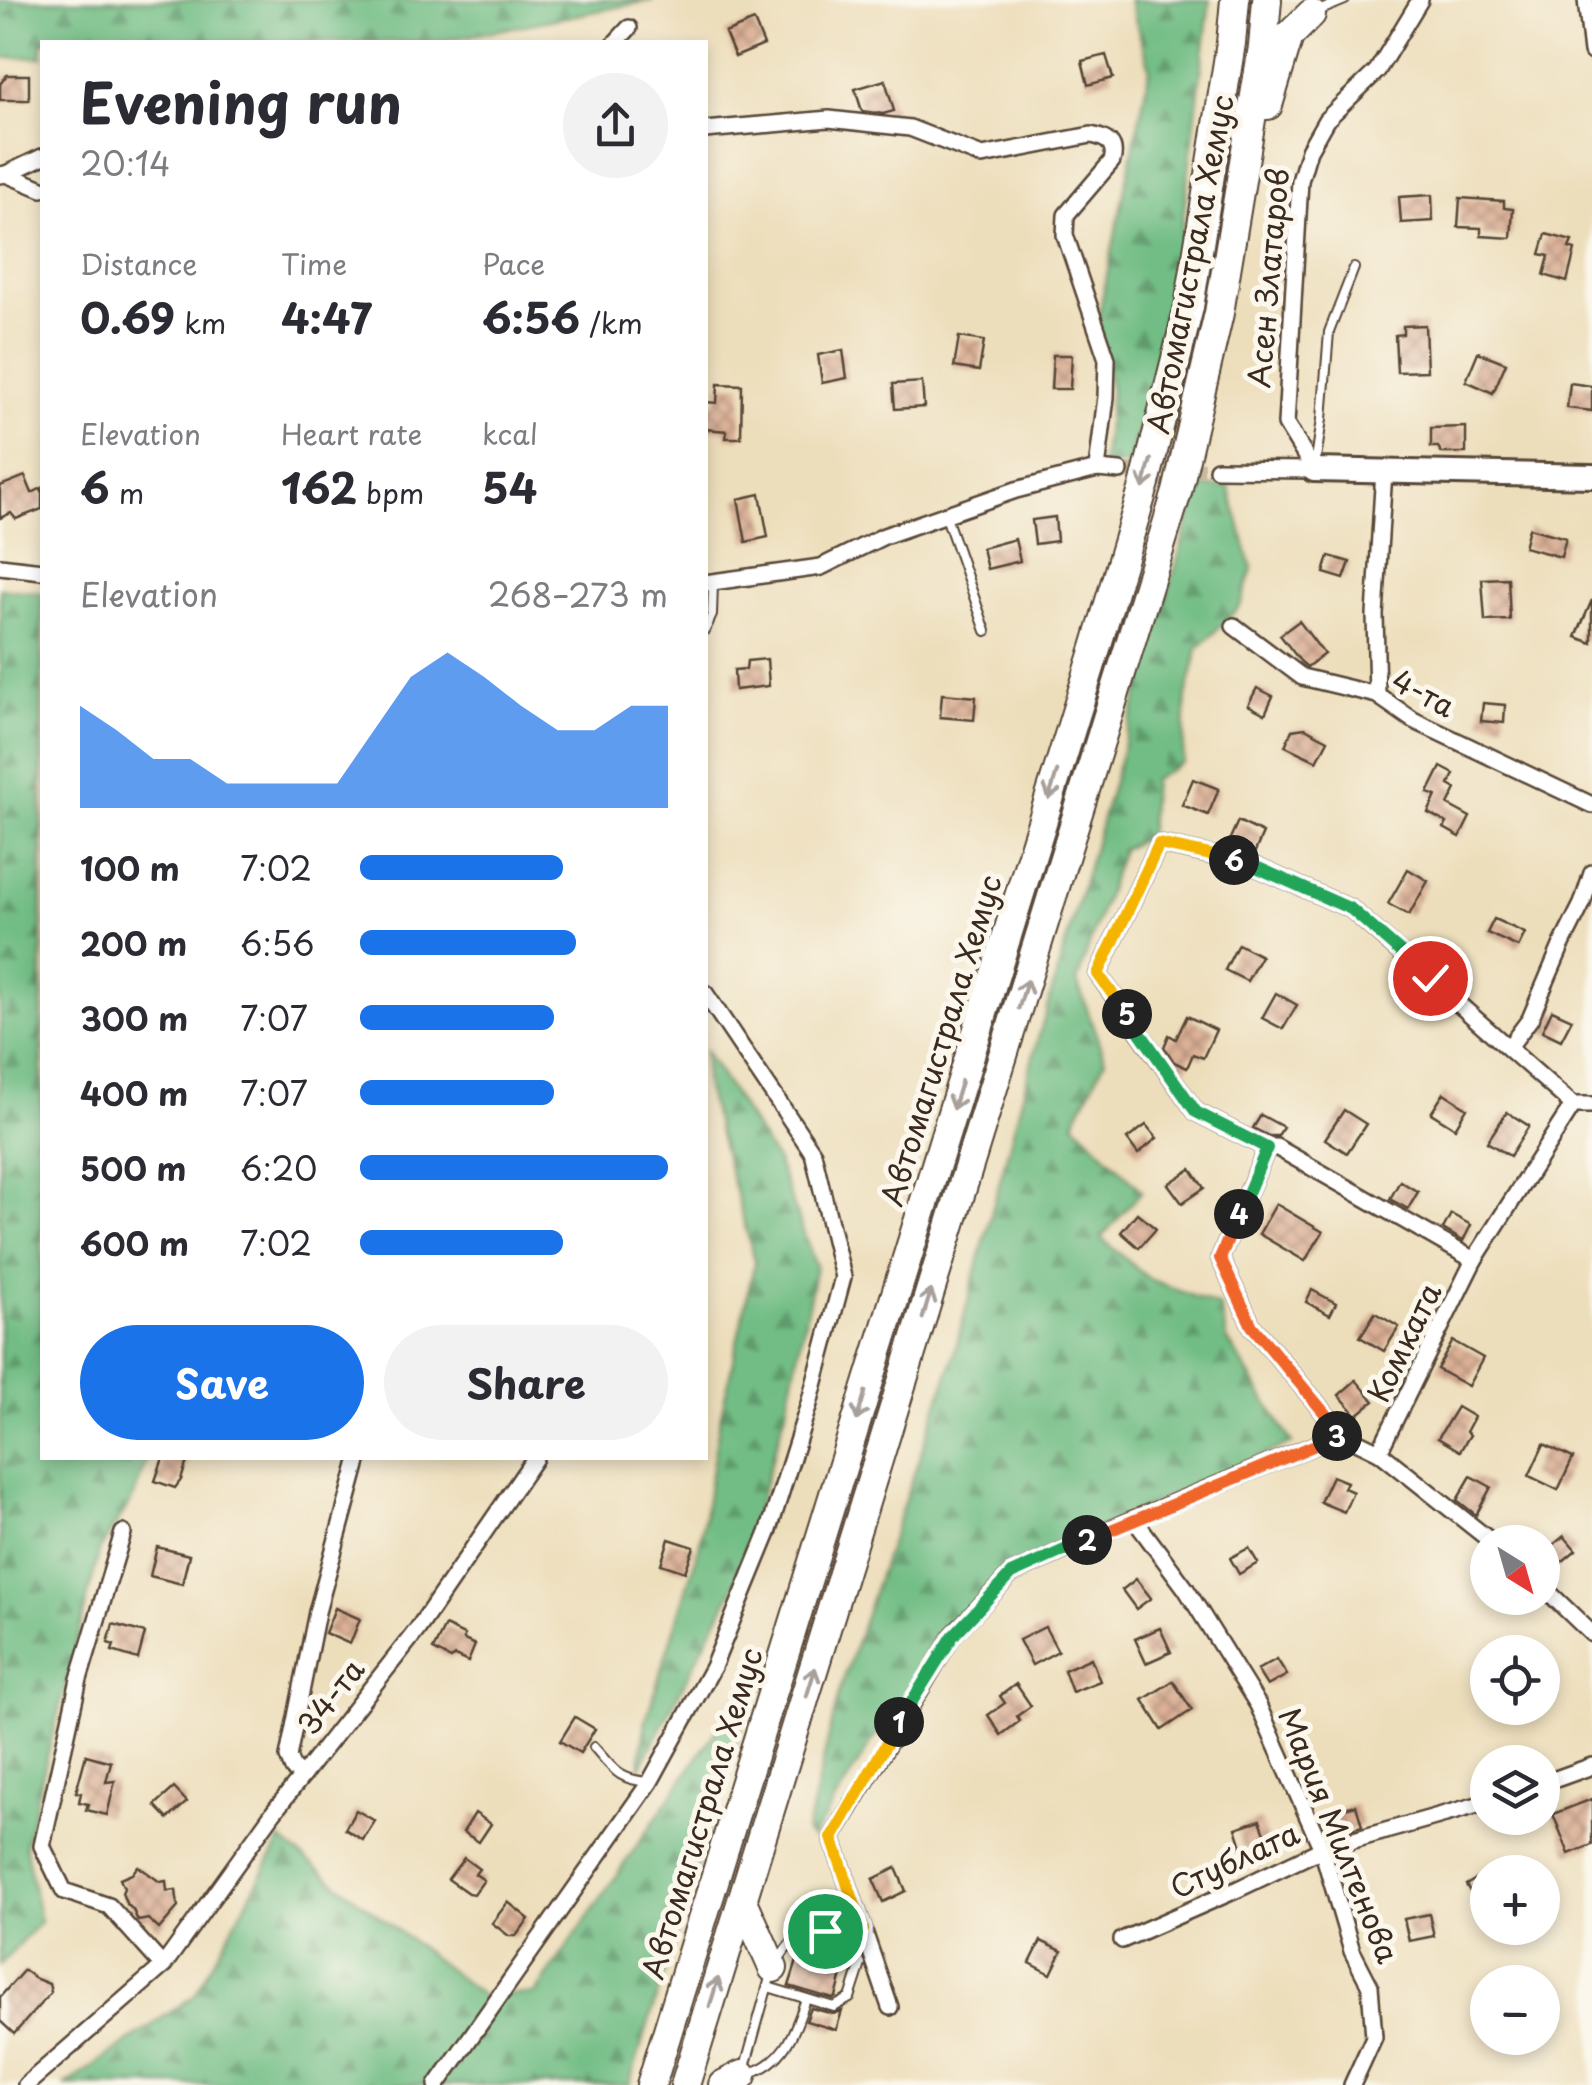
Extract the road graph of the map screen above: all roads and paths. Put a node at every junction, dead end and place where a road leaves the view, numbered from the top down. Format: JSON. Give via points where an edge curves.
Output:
{"nodes":[{"id":1,"x":1234,"y":0,"type":"edge"},
{"id":2,"x":1268,"y":0,"type":"edge"},
{"id":3,"x":1345,"y":0,"type":"edge"},
{"id":4,"x":1586,"y":0,"type":"edge"},
{"id":5,"x":1418,"y":3,"type":"edge"},
{"id":6,"x":1312,"y":7,"type":"edge"},
{"id":7,"x":628,"y":28,"type":"dead end"},
{"id":8,"x":618,"y":40,"type":"edge"},
{"id":9,"x":1592,"y":52,"type":"edge"},
{"id":10,"x":708,"y":130,"type":"edge"},
{"id":11,"x":40,"y":158,"type":"edge"},
{"id":12,"x":3,"y":175,"type":"edge"},
{"id":13,"x":40,"y":187,"type":"edge"},
{"id":14,"x":1236,"y":206,"type":"junction"},
{"id":15,"x":1354,"y":268,"type":"dead end"},
{"id":16,"x":1097,"y":469,"type":"junction"},
{"id":17,"x":1218,"y":469,"type":"tunnel mouth"},
{"id":18,"x":1120,"y":470,"type":"tunnel mouth"},
{"id":19,"x":1314,"y":470,"type":"junction"},
{"id":20,"x":1384,"y":471,"type":"junction"},
{"id":21,"x":1592,"y":476,"type":"edge"},
{"id":22,"x":946,"y":514,"type":"junction"},
{"id":23,"x":0,"y":566,"type":"edge"},
{"id":24,"x":40,"y":571,"type":"edge"},
{"id":25,"x":709,"y":583,"type":"edge"},
{"id":26,"x":708,"y":624,"type":"edge"},
{"id":27,"x":1234,"y":626,"type":"dead end"},
{"id":28,"x":986,"y":631,"type":"dead end"},
{"id":29,"x":1377,"y":696,"type":"junction"},
{"id":30,"x":1592,"y":805,"type":"edge"},
{"id":31,"x":1592,"y":873,"type":"edge"},
{"id":32,"x":708,"y":997,"type":"edge"},
{"id":33,"x":1509,"y":1047,"type":"junction"},
{"id":34,"x":1572,"y":1105,"type":"junction"},
{"id":35,"x":1592,"y":1105,"type":"edge"},
{"id":36,"x":1267,"y":1148,"type":"junction"},
{"id":37,"x":1474,"y":1260,"type":"junction"},
{"id":38,"x":1342,"y":1434,"type":"junction"},
{"id":39,"x":1379,"y":1452,"type":"junction"},
{"id":40,"x":359,"y":1460,"type":"edge"},
{"id":41,"x":534,"y":1460,"type":"edge"},
{"id":42,"x":1134,"y":1519,"type":"junction"},
{"id":43,"x":1471,"y":1525,"type":"edge"},
{"id":44,"x":124,"y":1533,"type":"dead end"},
{"id":45,"x":1560,"y":1603,"type":"edge"},
{"id":46,"x":1592,"y":1634,"type":"edge"},
{"id":47,"x":594,"y":1747,"type":"dead end"},
{"id":48,"x":1592,"y":1766,"type":"edge"},
{"id":49,"x":303,"y":1775,"type":"junction"},
{"id":50,"x":1560,"y":1778,"type":"edge"},
{"id":51,"x":650,"y":1782,"type":"junction"},
{"id":52,"x":1470,"y":1807,"type":"edge"},
{"id":53,"x":1322,"y":1849,"type":"junction"},
{"id":54,"x":743,"y":1901,"type":"junction"},
{"id":55,"x":856,"y":1932,"type":"junction"},
{"id":56,"x":1122,"y":1940,"type":"dead end"},
{"id":57,"x":163,"y":1966,"type":"junction"},
{"id":58,"x":770,"y":1977,"type":"junction"},
{"id":59,"x":806,"y":1999,"type":"junction"},
{"id":60,"x":890,"y":2007,"type":"dead end"},
{"id":61,"x":737,"y":2082,"type":"edge"},
{"id":62,"x":26,"y":2085,"type":"edge"},
{"id":63,"x":437,"y":2085,"type":"edge"},
{"id":64,"x":651,"y":2085,"type":"edge"},
{"id":65,"x":685,"y":2085,"type":"edge"},
{"id":66,"x":1352,"y":2085,"type":"edge"}],
"edges":[{"from":1,"to":64,"type":"highway","name":"Автомагистрала Хемус","one_way":true,"via":[[1189,307],[1145,482]]},
{"from":2,"to":14,"type":"highway","name":"Автомагистрала Хемус"},
{"from":3,"to":6,"type":"lane"},
{"from":4,"to":9,"type":"street"},
{"from":5,"to":19,"type":"street","name":"Асен Златаров","via":[[1377,71],[1326,120],[1300,182],[1286,424]]},
{"from":6,"to":14,"type":"highway","via":[[1289,36]]},
{"from":7,"to":8,"type":"street"},
{"from":10,"to":16,"type":"street","via":[[829,119],[910,128],[982,156],[1091,135],[1110,142],[1112,162],[1066,216],[1065,234],[1107,359]]},
{"from":11,"to":12,"type":"street"},
{"from":12,"to":13,"type":"street"},
{"from":54,"to":14,"type":"highway","name":"Автомагистрала Хемус","one_way":true,"via":[[1177,492]]},
{"from":15,"to":19,"type":"lane","via":[[1329,332]]},
{"from":16,"to":18,"type":"street"},
{"from":16,"to":22,"type":"street"},
{"from":17,"to":19,"type":"street"},
{"from":19,"to":20,"type":"street"},
{"from":20,"to":21,"type":"street"},
{"from":20,"to":29,"type":"street"},
{"from":22,"to":25,"type":"street","via":[[821,567]]},
{"from":22,"to":28,"type":"lane"},
{"from":23,"to":24,"type":"street"},
{"from":25,"to":26,"type":"lane"},
{"from":27,"to":29,"type":"street","name":"4-та","via":[[1302,677]]},
{"from":29,"to":30,"type":"street","name":"4-та","via":[[1413,720]]},
{"from":31,"to":33,"type":"street","via":[[1530,1019]]},
{"from":32,"to":51,"type":"street","via":[[812,1153],[843,1278],[768,1533],[713,1667]]},
{"from":33,"to":34,"type":"street"},
{"from":33,"to":36,"type":"street","via":[[1351,909],[1247,863],[1159,844],[1098,974],[1196,1112]]},
{"from":34,"to":35,"type":"street"},
{"from":34,"to":37,"type":"street","name":"Комката"},
{"from":36,"to":37,"type":"street","via":[[1276,1147]]},
{"from":36,"to":38,"type":"street","via":[[1220,1258],[1252,1326]]},
{"from":37,"to":39,"type":"street","name":"Комката"},
{"from":38,"to":39,"type":"street"},
{"from":38,"to":42,"type":"street"},
{"from":39,"to":43,"type":"street"},
{"from":40,"to":49,"type":"street","via":[[317,1612],[288,1757]]},
{"from":41,"to":49,"type":"street","name":"34-та","via":[[417,1630]]},
{"from":42,"to":53,"type":"street","name":"Мария Милтенова","via":[[1258,1705]]},
{"from":42,"to":55,"type":"street","via":[[1011,1574],[953,1636],[832,1838]]},
{"from":44,"to":57,"type":"street","via":[[79,1679],[42,1846],[64,1892],[108,1906]]},
{"from":45,"to":46,"type":"street"},
{"from":47,"to":51,"type":"lane","via":[[618,1776]]},
{"from":48,"to":50,"type":"street"},
{"from":49,"to":57,"type":"street","name":"34-та"},
{"from":51,"to":63,"type":"street"},
{"from":52,"to":53,"type":"street","name":"Стублата"},
{"from":53,"to":56,"type":"street","name":"Стублата"},
{"from":53,"to":66,"type":"street","name":"Мария Милтенова","via":[[1352,1951],[1370,1986],[1374,2037]]},
{"from":54,"to":58,"type":"highway"},
{"from":65,"to":54,"type":"highway","name":"Автомагистрала Хемус","one_way":true},
{"from":55,"to":58,"type":"lane","via":[[809,1930],[796,1936]]},
{"from":55,"to":59,"type":"lane","via":[[861,1964],[850,1998],[834,2008]]},
{"from":55,"to":60,"type":"street"},
{"from":57,"to":62,"type":"street","name":"34-та"},
{"from":58,"to":59,"type":"lane"},
{"from":58,"to":61,"type":"lane"},
{"from":59,"to":61,"type":"lane","via":[[785,2048]]}]}
